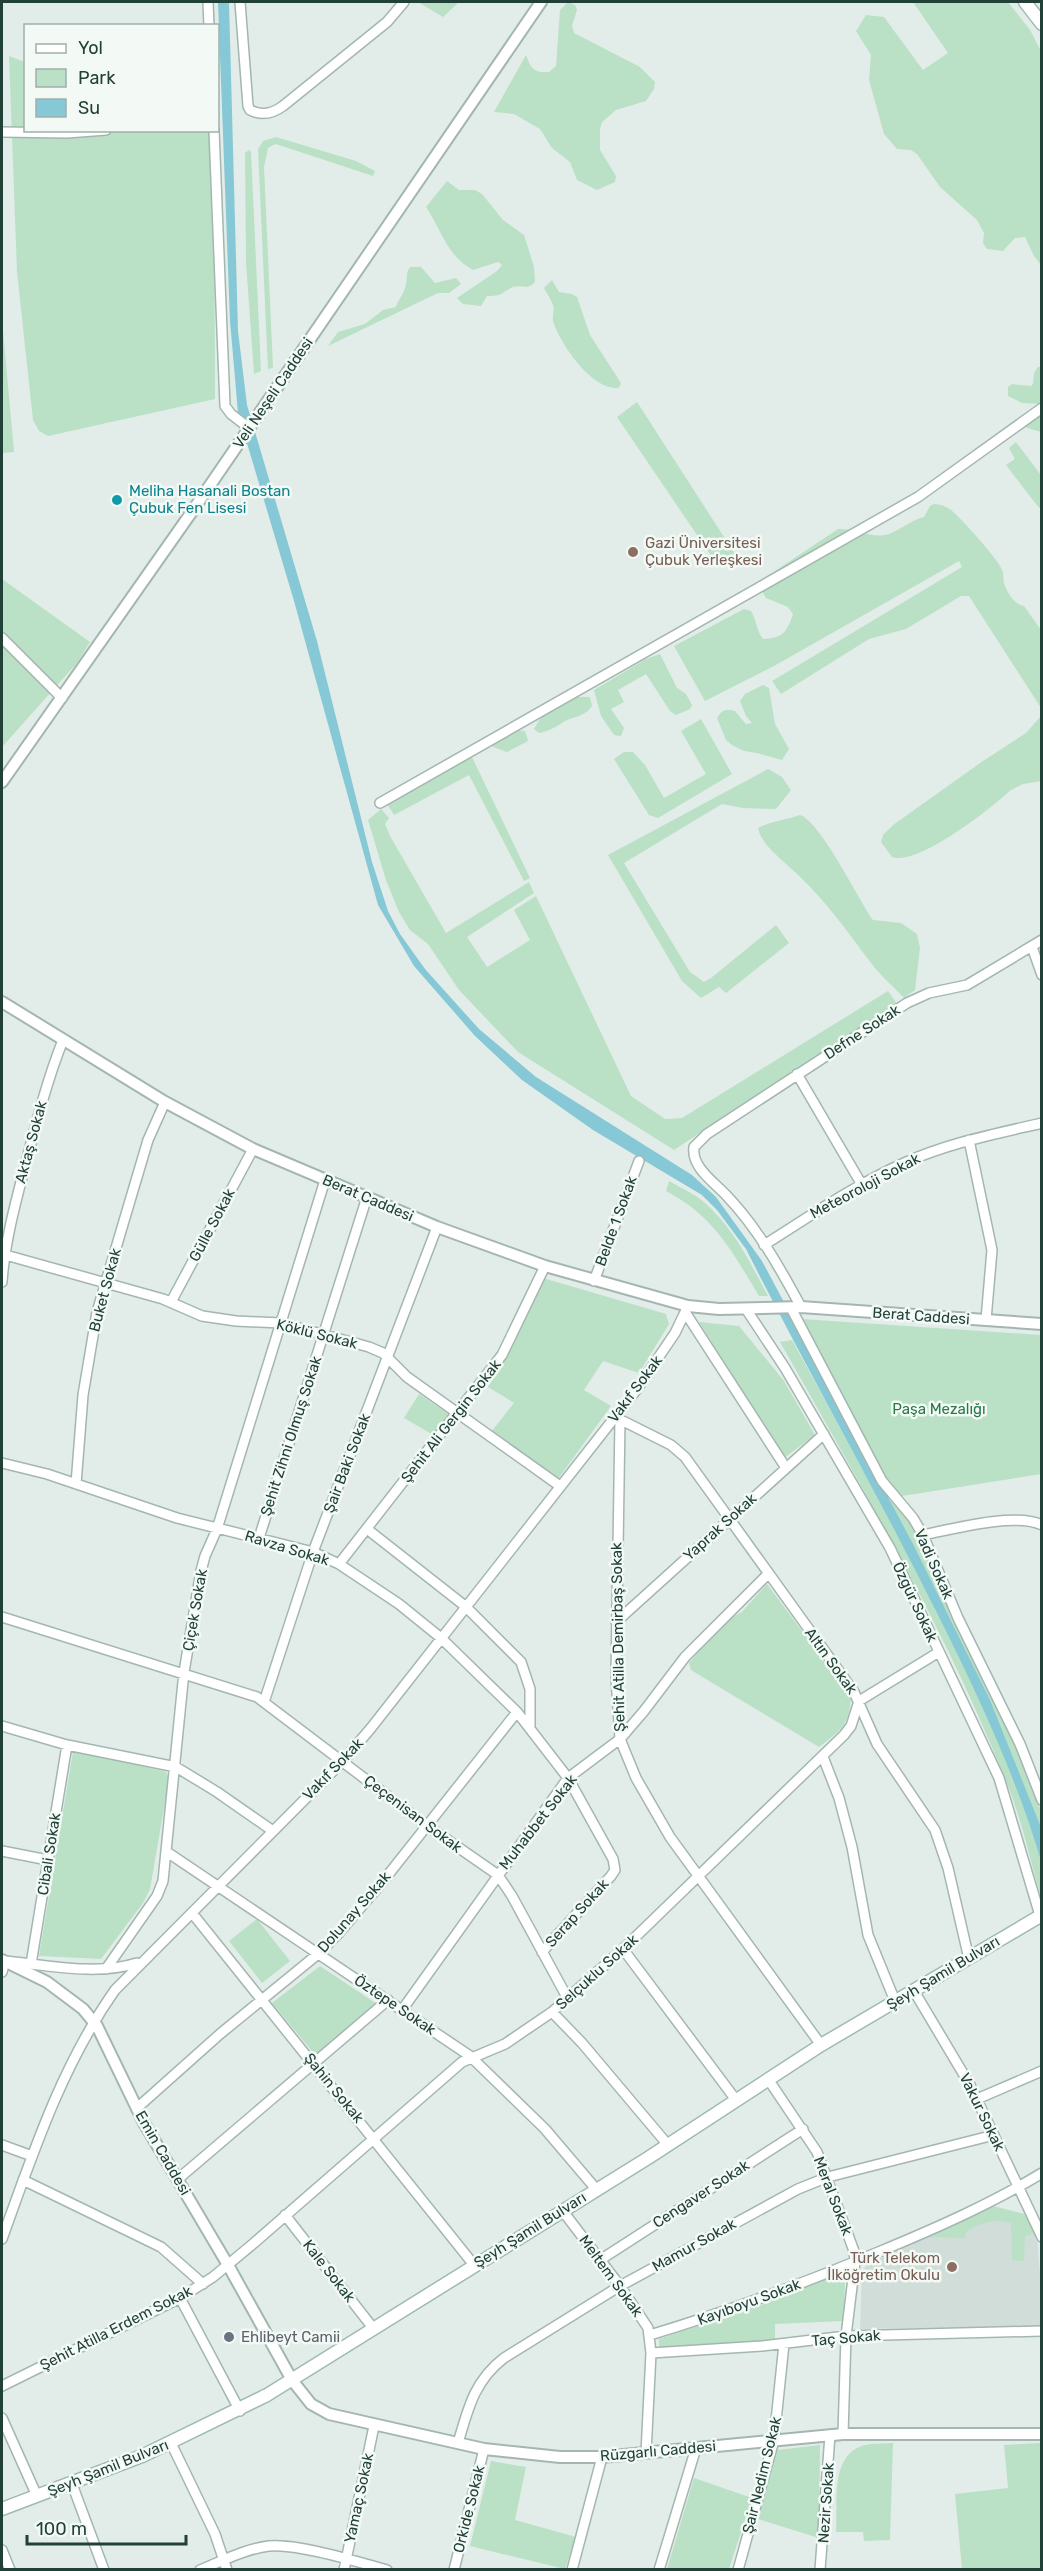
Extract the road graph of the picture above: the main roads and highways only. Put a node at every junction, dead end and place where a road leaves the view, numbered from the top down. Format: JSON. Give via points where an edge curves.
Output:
{"nodes":[{"id":1,"x":1025,"y":2,"type":"edge"},
{"id":2,"x":1041,"y":24,"type":"edge"},
{"id":3,"x":1041,"y":1917,"type":"edge"},
{"id":4,"x":2,"y":2509,"type":"edge"}],
"edges":[{"from":1,"to":2,"type":"main road"},
{"from":3,"to":4,"type":"main road","name":"Şeyh Şamil Bulvarı","via":[[821,2045],[668,2145],[240,2410],[171,2443]]}]}
